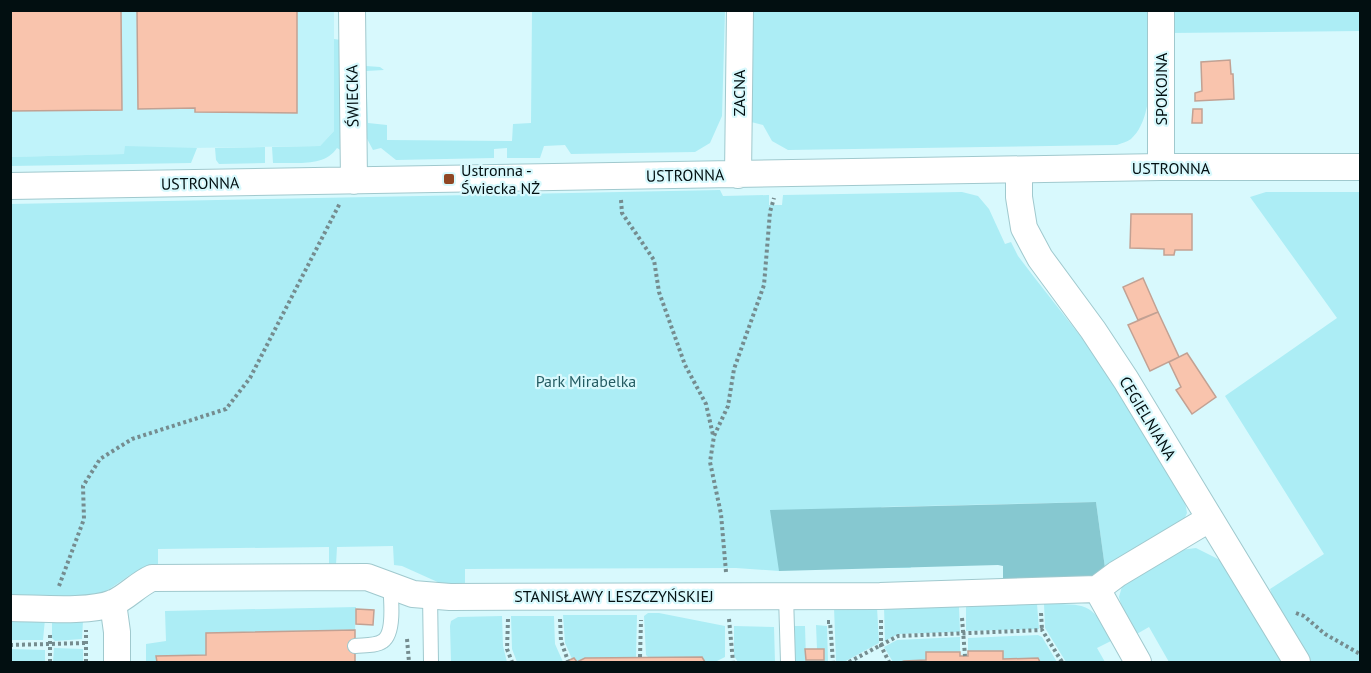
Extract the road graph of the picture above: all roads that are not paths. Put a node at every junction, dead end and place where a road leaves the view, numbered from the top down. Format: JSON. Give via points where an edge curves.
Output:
{"nodes":[{"id":1,"x":352,"y":10,"type":"edge"},
{"id":2,"x":740,"y":10,"type":"edge"},
{"id":3,"x":1161,"y":10,"type":"edge"},
{"id":4,"x":1161,"y":167,"type":"junction"},
{"id":5,"x":1360,"y":167,"type":"edge"},
{"id":6,"x":1019,"y":170,"type":"junction"},
{"id":7,"x":738,"y":175,"type":"junction"},
{"id":8,"x":10,"y":186,"type":"edge"},
{"id":9,"x":348,"y":189,"type":"junction"},
{"id":10,"x":1209,"y":519,"type":"junction"},
{"id":11,"x":390,"y":584,"type":"junction"},
{"id":12,"x":1097,"y":589,"type":"junction"},
{"id":13,"x":430,"y":595,"type":"junction"},
{"id":14,"x":786,"y":596,"type":"junction"},
{"id":15,"x":113,"y":603,"type":"junction"},
{"id":16,"x":10,"y":608,"type":"edge"},
{"id":17,"x":355,"y":646,"type":"dead end"},
{"id":18,"x":117,"y":663,"type":"edge"},
{"id":19,"x":431,"y":663,"type":"edge"},
{"id":20,"x":788,"y":663,"type":"edge"},
{"id":21,"x":1138,"y":663,"type":"edge"},
{"id":22,"x":1297,"y":663,"type":"edge"}],
"edges":[{"from":1,"to":9,"type":"street","name":"ŚWIECKA"},
{"from":2,"to":7,"type":"street","name":"ZACNA"},
{"from":3,"to":4,"type":"street","name":"SPOKOJNA"},
{"from":4,"to":5,"type":"street","name":"USTRONNA"},
{"from":4,"to":6,"type":"street","name":"USTRONNA"},
{"from":6,"to":7,"type":"street","name":"USTRONNA"},
{"from":6,"to":10,"type":"street","name":"CEGIELNIANA","via":[[1024,228],[1040,258],[1126,380]]},
{"from":7,"to":9,"type":"street","name":"USTRONNA"},
{"from":8,"to":9,"type":"street","name":"USTRONNA"},
{"from":10,"to":12,"type":"street"},
{"from":10,"to":22,"type":"street","name":"CEGIELNIANA"},
{"from":11,"to":13,"type":"street","name":"STANISŁAWY LESZCZYŃSKIEJ","via":[[413,594]]},
{"from":11,"to":15,"type":"street","name":"STANISŁAWY LESZCZYŃSKIEJ","via":[[367,577],[152,578]]},
{"from":11,"to":17,"type":"lane","via":[[390,631],[385,640]]},
{"from":12,"to":14,"type":"street","name":"STANISŁAWY LESZCZYŃSKIEJ"},
{"from":12,"to":21,"type":"street"},
{"from":13,"to":14,"type":"street","name":"STANISŁAWY LESZCZYŃSKIEJ"},
{"from":13,"to":19,"type":"lane"},
{"from":14,"to":20,"type":"lane"},
{"from":15,"to":16,"type":"street","name":"STANISŁAWY LESZCZYŃSKIEJ","via":[[87,608]]},
{"from":15,"to":18,"type":"street"}]}
